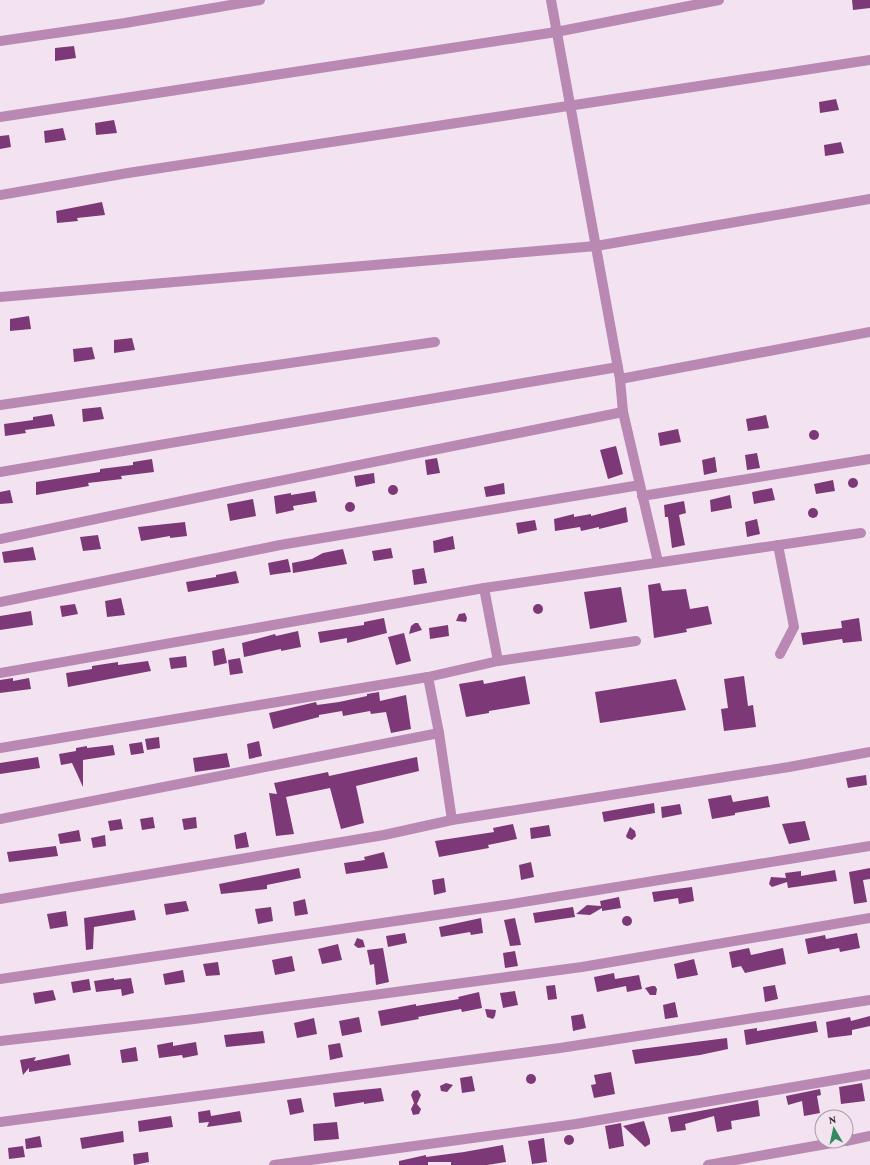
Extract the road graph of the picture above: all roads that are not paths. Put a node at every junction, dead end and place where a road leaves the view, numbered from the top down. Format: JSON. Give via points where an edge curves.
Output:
{"nodes":[{"id":1,"x":260,"y":0,"type":"edge"},
{"id":2,"x":551,"y":0,"type":"edge"},
{"id":3,"x":719,"y":0,"type":"edge"},
{"id":4,"x":556,"y":32,"type":"junction"},
{"id":5,"x":0,"y":41,"type":"edge"},
{"id":6,"x":870,"y":60,"type":"edge"},
{"id":7,"x":570,"y":106,"type":"junction"},
{"id":8,"x":0,"y":117,"type":"edge"},
{"id":9,"x":0,"y":195,"type":"edge"},
{"id":10,"x":870,"y":199,"type":"edge"},
{"id":11,"x":596,"y":246,"type":"junction"},
{"id":12,"x":0,"y":297,"type":"edge"},
{"id":13,"x":870,"y":332,"type":"edge"},
{"id":14,"x":435,"y":342,"type":"dead end"},
{"id":15,"x":618,"y":366,"type":"junction"},
{"id":16,"x":620,"y":379,"type":"junction"},
{"id":17,"x":0,"y":405,"type":"edge"},
{"id":18,"x":623,"y":412,"type":"junction"},
{"id":19,"x":870,"y":459,"type":"edge"},
{"id":20,"x":0,"y":472,"type":"edge"},
{"id":21,"x":640,"y":485,"type":"junction"},
{"id":22,"x":642,"y":496,"type":"junction"},
{"id":23,"x":861,"y":533,"type":"dead end"},
{"id":24,"x":0,"y":539,"type":"edge"},
{"id":25,"x":778,"y":545,"type":"junction"},
{"id":26,"x":658,"y":562,"type":"junction"},
{"id":27,"x":484,"y":588,"type":"junction"},
{"id":28,"x":0,"y":602,"type":"edge"},
{"id":29,"x":636,"y":641,"type":"dead end"},
{"id":30,"x":780,"y":654,"type":"dead end"},
{"id":31,"x":498,"y":661,"type":"junction"},
{"id":32,"x":0,"y":673,"type":"edge"},
{"id":33,"x":428,"y":677,"type":"junction"},
{"id":34,"x":439,"y":733,"type":"junction"},
{"id":35,"x":0,"y":748,"type":"edge"},
{"id":36,"x":870,"y":752,"type":"edge"},
{"id":37,"x":0,"y":819,"type":"edge"},
{"id":38,"x":452,"y":820,"type":"junction"},
{"id":39,"x":870,"y":846,"type":"edge"},
{"id":40,"x":0,"y":899,"type":"edge"},
{"id":41,"x":870,"y":918,"type":"edge"},
{"id":42,"x":0,"y":979,"type":"edge"},
{"id":43,"x":870,"y":1000,"type":"edge"},
{"id":44,"x":0,"y":1040,"type":"edge"},
{"id":45,"x":870,"y":1074,"type":"edge"},
{"id":46,"x":0,"y":1122,"type":"edge"},
{"id":47,"x":870,"y":1136,"type":"edge"},
{"id":48,"x":854,"y":1139,"type":"edge"},
{"id":49,"x":814,"y":1146,"type":"edge"},
{"id":50,"x":274,"y":1165,"type":"edge"},
{"id":51,"x":708,"y":1165,"type":"edge"}],
"edges":[{"from":1,"to":5,"type":"street"},
{"from":2,"to":4,"type":"street"},
{"from":3,"to":4,"type":"street"},
{"from":4,"to":7,"type":"street"},
{"from":4,"to":8,"type":"street"},
{"from":6,"to":7,"type":"street"},
{"from":7,"to":9,"type":"street"},
{"from":7,"to":11,"type":"street"},
{"from":10,"to":11,"type":"street"},
{"from":11,"to":12,"type":"street"},
{"from":11,"to":15,"type":"street"},
{"from":13,"to":16,"type":"street"},
{"from":14,"to":17,"type":"street"},
{"from":15,"to":16,"type":"street"},
{"from":15,"to":20,"type":"street"},
{"from":16,"to":18,"type":"street"},
{"from":18,"to":21,"type":"street"},
{"from":18,"to":24,"type":"street"},
{"from":19,"to":22,"type":"street"},
{"from":21,"to":22,"type":"street"},
{"from":21,"to":28,"type":"street","via":[[280,545]]},
{"from":22,"to":26,"type":"street"},
{"from":23,"to":25,"type":"street"},
{"from":25,"to":26,"type":"street"},
{"from":25,"to":30,"type":"street","via":[[794,627]]},
{"from":26,"to":27,"type":"street"},
{"from":27,"to":31,"type":"street"},
{"from":27,"to":32,"type":"street"},
{"from":29,"to":31,"type":"street"},
{"from":31,"to":33,"type":"street"},
{"from":33,"to":34,"type":"street"},
{"from":33,"to":35,"type":"street"},
{"from":34,"to":37,"type":"street"},
{"from":34,"to":38,"type":"street"},
{"from":36,"to":38,"type":"street"},
{"from":38,"to":40,"type":"street","via":[[384,835]]},
{"from":39,"to":42,"type":"street","via":[[505,905]]},
{"from":41,"to":44,"type":"street","via":[[582,967],[194,1019]]},
{"from":43,"to":46,"type":"street","via":[[560,1048]]},
{"from":45,"to":50,"type":"street","via":[[576,1124]]},
{"from":47,"to":48,"type":"street"},
{"from":49,"to":51,"type":"street"}]}
